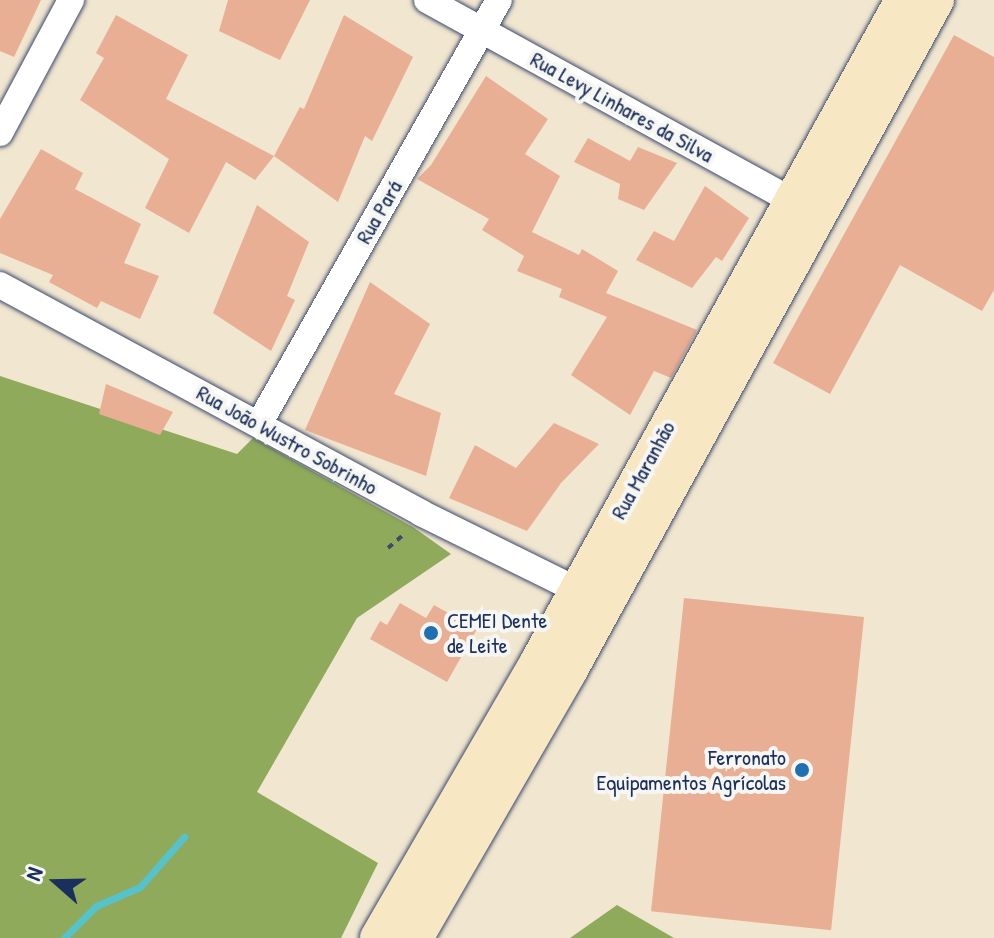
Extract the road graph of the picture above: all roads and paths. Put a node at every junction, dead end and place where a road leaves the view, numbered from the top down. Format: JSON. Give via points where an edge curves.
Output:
{"nodes":[{"id":1,"x":71,"y":0,"type":"edge"},
{"id":2,"x":427,"y":0,"type":"edge"},
{"id":3,"x":499,"y":0,"type":"edge"},
{"id":4,"x":903,"y":0,"type":"edge"},
{"id":5,"x":936,"y":0,"type":"edge"},
{"id":6,"x":483,"y":31,"type":"junction"},
{"id":7,"x":0,"y":133,"type":"edge"},
{"id":8,"x":805,"y":208,"type":"junction"},
{"id":9,"x":0,"y":285,"type":"edge"},
{"id":10,"x":259,"y":424,"type":"junction"},
{"id":11,"x":591,"y":597,"type":"junction"},
{"id":12,"x":456,"y":836,"type":"junction"},
{"id":13,"x":378,"y":938,"type":"edge"},
{"id":14,"x":415,"y":938,"type":"edge"}],
"edges":[{"from":1,"to":7,"type":"street"},
{"from":2,"to":6,"type":"street","name":"Rua Levy Linhares da Silva"},
{"from":3,"to":6,"type":"street","name":"Rua Pará"},
{"from":4,"to":8,"type":"street","name":"Rua Maranhão"},
{"from":5,"to":8,"type":"street","name":"Rua Maranhão"},
{"from":6,"to":8,"type":"street","name":"Rua Levy Linhares da Silva"},
{"from":6,"to":10,"type":"street","name":"Rua Pará"},
{"from":8,"to":11,"type":"street","name":"Rua Maranhão"},
{"from":9,"to":10,"type":"street","name":"Rua João Wustro Sobrinho"},
{"from":10,"to":11,"type":"street","name":"Rua João Wustro Sobrinho"},
{"from":11,"to":12,"type":"street","name":"Rua Maranhão"},
{"from":12,"to":13,"type":"street","name":"Rua Maranhão"},
{"from":12,"to":14,"type":"street","name":"Rua Maranhão"}]}
